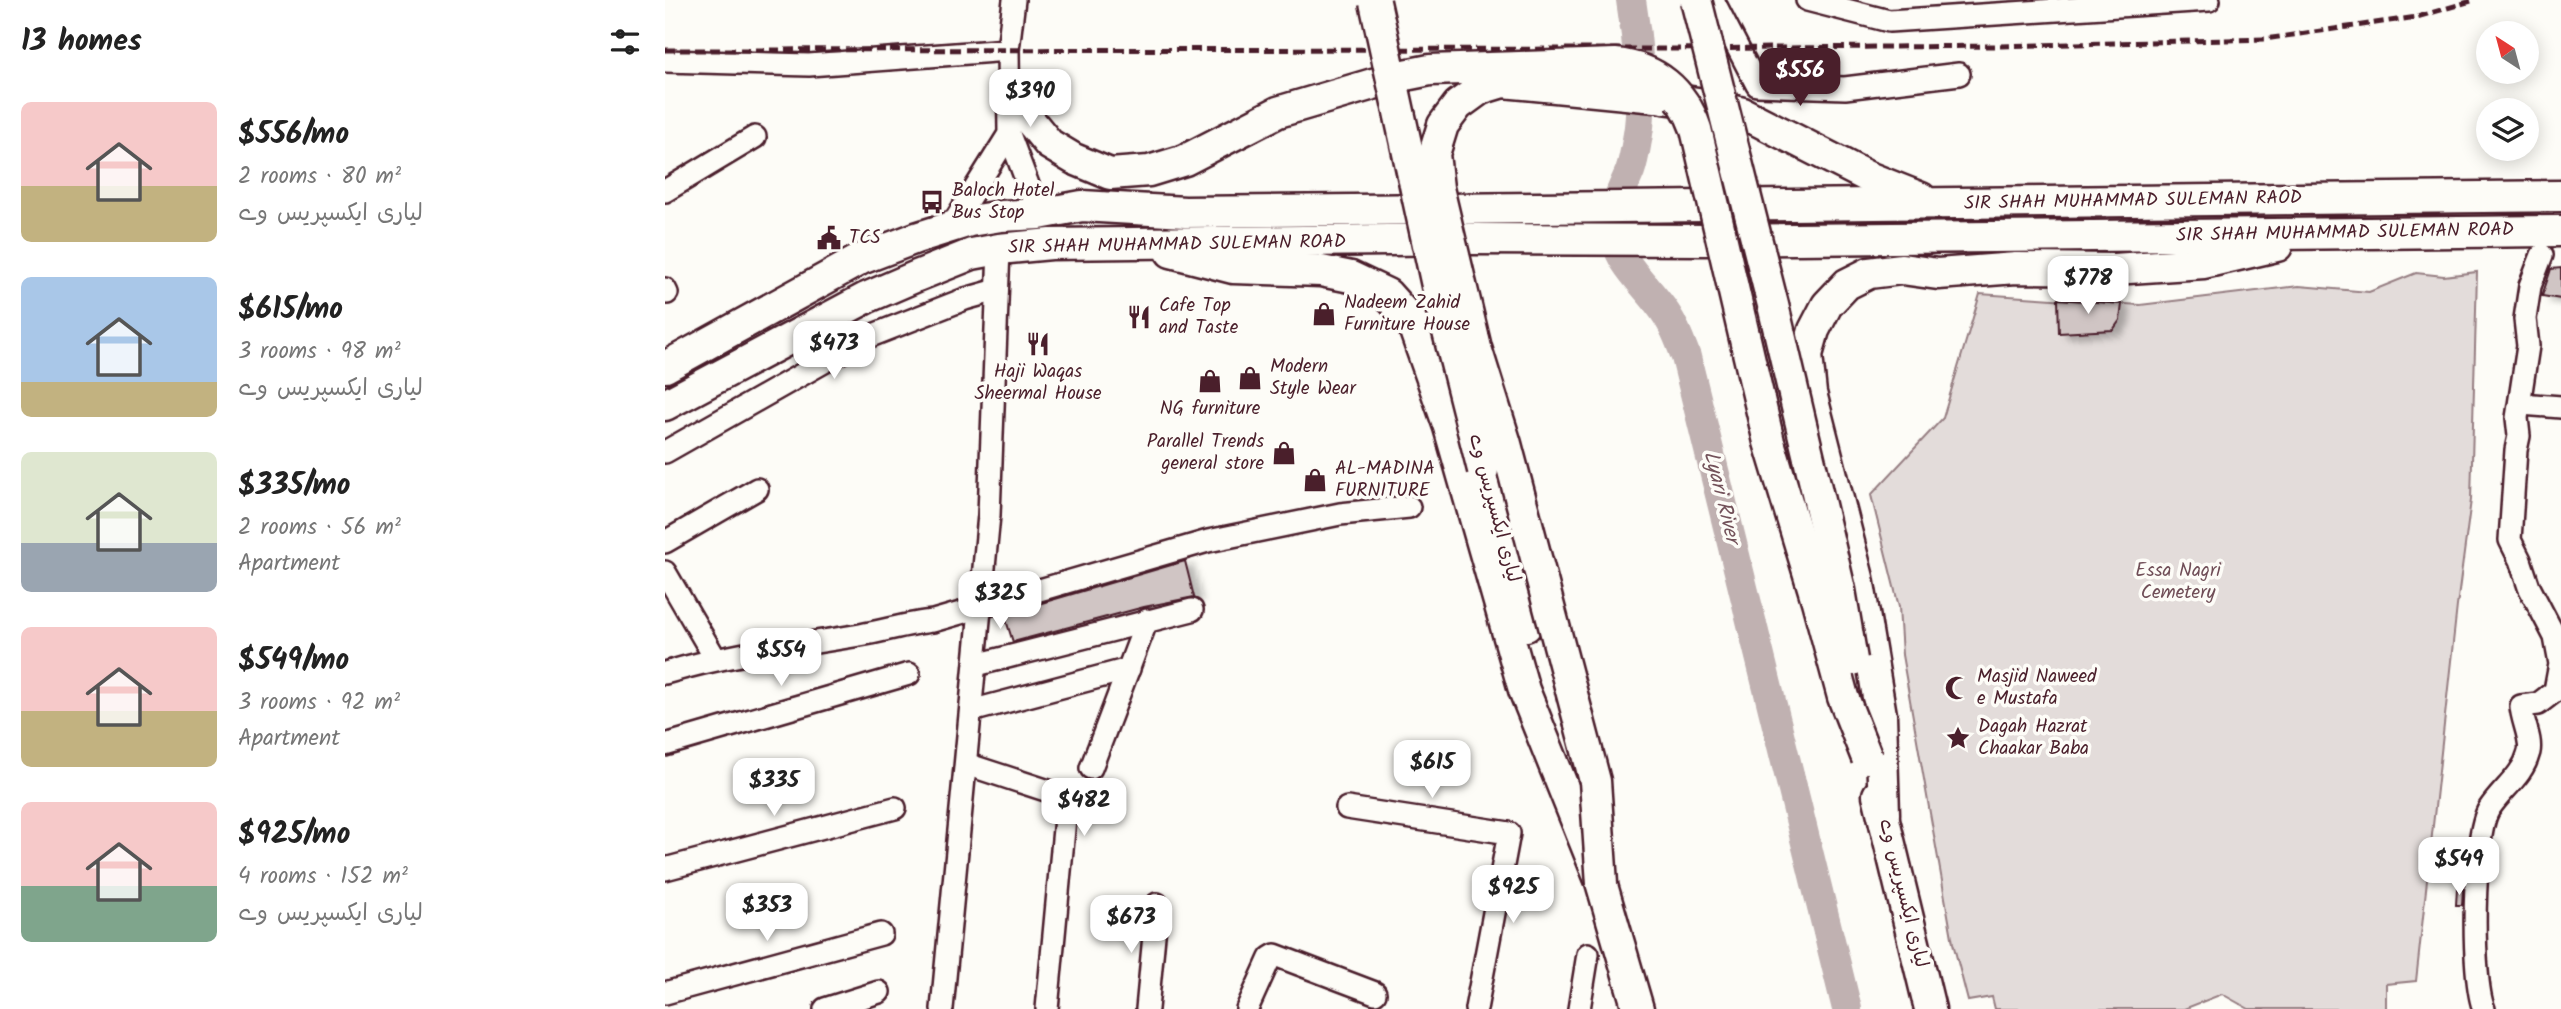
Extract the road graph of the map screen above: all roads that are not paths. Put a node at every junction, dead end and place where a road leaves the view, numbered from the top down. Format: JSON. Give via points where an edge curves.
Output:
{"nodes":[{"id":1,"x":1014,"y":0,"type":"edge"},
{"id":2,"x":1374,"y":0,"type":"edge"},
{"id":3,"x":1696,"y":0,"type":"edge"},
{"id":4,"x":1713,"y":0,"type":"edge"},
{"id":5,"x":1807,"y":0,"type":"edge"},
{"id":6,"x":1894,"y":0,"type":"edge"},
{"id":7,"x":2209,"y":0,"type":"edge"},
{"id":8,"x":2001,"y":7,"type":"edge"},
{"id":9,"x":1889,"y":22,"type":"junction"},
{"id":10,"x":1008,"y":50,"type":"junction"},
{"id":11,"x":665,"y":61,"type":"edge"},
{"id":12,"x":1959,"y":74,"type":"dead end"},
{"id":13,"x":1008,"y":94,"type":"junction"},
{"id":14,"x":1009,"y":134,"type":"junction"},
{"id":15,"x":755,"y":137,"type":"dead end"},
{"id":16,"x":1150,"y":171,"type":"junction"},
{"id":17,"x":665,"y":191,"type":"edge"},
{"id":18,"x":2561,"y":196,"type":"edge"},
{"id":19,"x":1705,"y":204,"type":"joint"},
{"id":20,"x":1934,"y":204,"type":"junction"},
{"id":21,"x":1082,"y":206,"type":"junction"},
{"id":22,"x":1039,"y":214,"type":"junction"},
{"id":23,"x":1001,"y":216,"type":"junction"},
{"id":24,"x":951,"y":227,"type":"junction"},
{"id":25,"x":2561,"y":231,"type":"edge"},
{"id":26,"x":2328,"y":233,"type":"junction"},
{"id":27,"x":1137,"y":243,"type":"junction"},
{"id":28,"x":999,"y":249,"type":"junction"},
{"id":29,"x":2542,"y":255,"type":"dead end"},
{"id":30,"x":997,"y":290,"type":"junction"},
{"id":31,"x":665,"y":367,"type":"edge"},
{"id":32,"x":2521,"y":404,"type":"junction"},
{"id":33,"x":665,"y":405,"type":"edge"},
{"id":34,"x":2561,"y":407,"type":"edge"},
{"id":35,"x":665,"y":452,"type":"edge"},
{"id":36,"x":757,"y":489,"type":"dead end"},
{"id":37,"x":1409,"y":507,"type":"dead end"},
{"id":38,"x":665,"y":542,"type":"edge"},
{"id":39,"x":665,"y":572,"type":"edge"},
{"id":40,"x":981,"y":607,"type":"junction"},
{"id":41,"x":1192,"y":610,"type":"dead end"},
{"id":42,"x":1147,"y":620,"type":"junction"},
{"id":43,"x":715,"y":658,"type":"junction"},
{"id":44,"x":976,"y":665,"type":"junction"},
{"id":45,"x":1129,"y":669,"type":"junction"},
{"id":46,"x":665,"y":673,"type":"edge"},
{"id":47,"x":909,"y":674,"type":"dead end"},
{"id":48,"x":971,"y":711,"type":"junction"},
{"id":49,"x":665,"y":745,"type":"edge"},
{"id":50,"x":1867,"y":758,"type":"junction"},
{"id":51,"x":966,"y":764,"type":"junction"},
{"id":52,"x":1091,"y":768,"type":"dead end"},
{"id":53,"x":895,"y":808,"type":"dead end"},
{"id":54,"x":1347,"y":808,"type":"dead end"},
{"id":55,"x":1884,"y":814,"type":"junction"},
{"id":56,"x":665,"y":869,"type":"edge"},
{"id":57,"x":1602,"y":884,"type":"junction"},
{"id":58,"x":1157,"y":904,"type":"dead end"},
{"id":59,"x":881,"y":934,"type":"dead end"},
{"id":60,"x":1588,"y":954,"type":"dead end"},
{"id":61,"x":879,"y":992,"type":"dead end"},
{"id":62,"x":665,"y":993,"type":"edge"},
{"id":63,"x":1375,"y":993,"type":"dead end"},
{"id":64,"x":825,"y":1009,"type":"edge"},
{"id":65,"x":942,"y":1009,"type":"edge"},
{"id":66,"x":1047,"y":1009,"type":"edge"},
{"id":67,"x":1147,"y":1009,"type":"edge"},
{"id":68,"x":1247,"y":1009,"type":"edge"},
{"id":69,"x":1476,"y":1009,"type":"edge"},
{"id":70,"x":1579,"y":1009,"type":"edge"},
{"id":71,"x":1638,"y":1009,"type":"edge"},
{"id":72,"x":1930,"y":1009,"type":"edge"},
{"id":73,"x":2484,"y":1009,"type":"edge"}],
"edges":[{"from":1,"to":10,"type":"street"},
{"from":2,"to":57,"type":"highway","name":"لیاری ایکسپریس وے","bridge":true,"via":[[1477,444],[1539,676]]},
{"from":3,"to":50,"type":"highway","name":"لیاری ایکسپریس وے","bridge":true,"via":[[1840,590]]},
{"from":4,"to":12,"type":"street","via":[[1757,85],[1845,88]]},
{"from":5,"to":9,"type":"street"},
{"from":6,"to":9,"type":"street"},
{"from":7,"to":8,"type":"street"},
{"from":8,"to":9,"type":"street"},
{"from":10,"to":11,"type":"street","via":[[810,65]]},
{"from":10,"to":13,"type":"street"},
{"from":13,"to":14,"type":"street"},
{"from":13,"to":16,"type":"highway","via":[[1049,144],[1074,159],[1110,174]]},
{"from":14,"to":22,"type":"street"},
{"from":14,"to":24,"type":"street"},
{"from":15,"to":17,"type":"street"},
{"from":16,"to":21,"type":"highway"},
{"from":16,"to":50,"type":"highway","bridge":true,"via":[[1185,160],[1278,112],[1430,70],[1633,65],[1674,89],[1696,129],[1769,442],[1843,697]]},
{"from":18,"to":20,"type":"highway","name":"SIR SHAH MUHAMMAD SULEMAN RAOD"},
{"from":19,"to":20,"type":"highway","name":"SIR SHAH MUHAMMAD SULEMAN RAOD"},
{"from":19,"to":21,"type":"highway","name":"SIR SHAH MUHAMMAD SULEMAN ROAD","via":[[1185,212]]},
{"from":20,"to":57,"type":"highway","bridge":true,"via":[[1868,177],[1743,113],[1712,105],[1503,82],[1480,89],[1458,105],[1443,125],[1434,154],[1438,188],[1476,348],[1510,457],[1595,781]]},
{"from":21,"to":22,"type":"highway","name":"SIR SHAH MUHAMMAD SULEMAN ROAD"},
{"from":22,"to":23,"type":"highway","name":"SIR SHAH MUHAMMAD SULEMAN ROAD"},
{"from":23,"to":24,"type":"highway","name":"SIR SHAH MUHAMMAD SULEMAN ROAD"},
{"from":23,"to":28,"type":"highway"},
{"from":24,"to":31,"type":"highway","name":"SIR SHAH MUHAMMAD SULEMAN ROAD","via":[[861,259]]},
{"from":25,"to":26,"type":"highway","name":"SIR SHAH MUHAMMAD SULEMAN ROAD"},
{"from":26,"to":27,"type":"highway","name":"SIR SHAH MUHAMMAD SULEMAN ROAD"},
{"from":26,"to":55,"type":"highway","via":[[2204,263],[1870,273],[1847,284],[1827,304],[1807,355],[1811,393],[1858,578],[1881,716]]},
{"from":27,"to":28,"type":"highway","name":"SIR SHAH MUHAMMAD SULEMAN ROAD"},
{"from":27,"to":57,"type":"highway","via":[[1233,268],[1321,271],[1351,278],[1388,295],[1412,322],[1449,427],[1524,690]]},
{"from":28,"to":30,"type":"street"},
{"from":28,"to":33,"type":"highway","name":"SIR SHAH MUHAMMAD SULEMAN ROAD","via":[[972,254],[866,298]]},
{"from":29,"to":32,"type":"street","via":[[2530,286],[2525,319],[2528,346]]},
{"from":30,"to":35,"type":"street","via":[[868,337]]},
{"from":30,"to":40,"type":"street"},
{"from":32,"to":34,"type":"street"},
{"from":32,"to":73,"type":"street","via":[[2510,540],[2555,637],[2560,664],[2555,691],[2537,704],[2521,706],[2529,752],[2519,774],[2489,810],[2480,833],[2475,951]]},
{"from":36,"to":38,"type":"street"},
{"from":37,"to":40,"type":"street","via":[[1340,514],[1208,541]]},
{"from":39,"to":43,"type":"street"},
{"from":40,"to":43,"type":"street","via":[[885,631]]},
{"from":40,"to":44,"type":"street"},
{"from":41,"to":42,"type":"street"},
{"from":42,"to":44,"type":"street"},
{"from":42,"to":45,"type":"street"},
{"from":43,"to":46,"type":"street"},
{"from":44,"to":48,"type":"street"},
{"from":45,"to":48,"type":"street"},
{"from":45,"to":52,"type":"street"},
{"from":47,"to":49,"type":"street"},
{"from":48,"to":51,"type":"street"},
{"from":50,"to":55,"type":"highway","name":"لیاری ایکسپریس وے"},
{"from":51,"to":65,"type":"street"},
{"from":51,"to":66,"type":"street","via":[[1067,797]]},
{"from":53,"to":56,"type":"street"},
{"from":54,"to":69,"type":"street","via":[[1509,833]]},
{"from":55,"to":72,"type":"highway","name":"لیاری ایکسپریس وے"},
{"from":57,"to":71,"type":"highway","name":"لیاری ایکسپریس وے"},
{"from":58,"to":67,"type":"street"},
{"from":59,"to":62,"type":"street"},
{"from":60,"to":70,"type":"street"},
{"from":61,"to":64,"type":"street"},
{"from":63,"to":68,"type":"street","via":[[1275,956]]}]}
